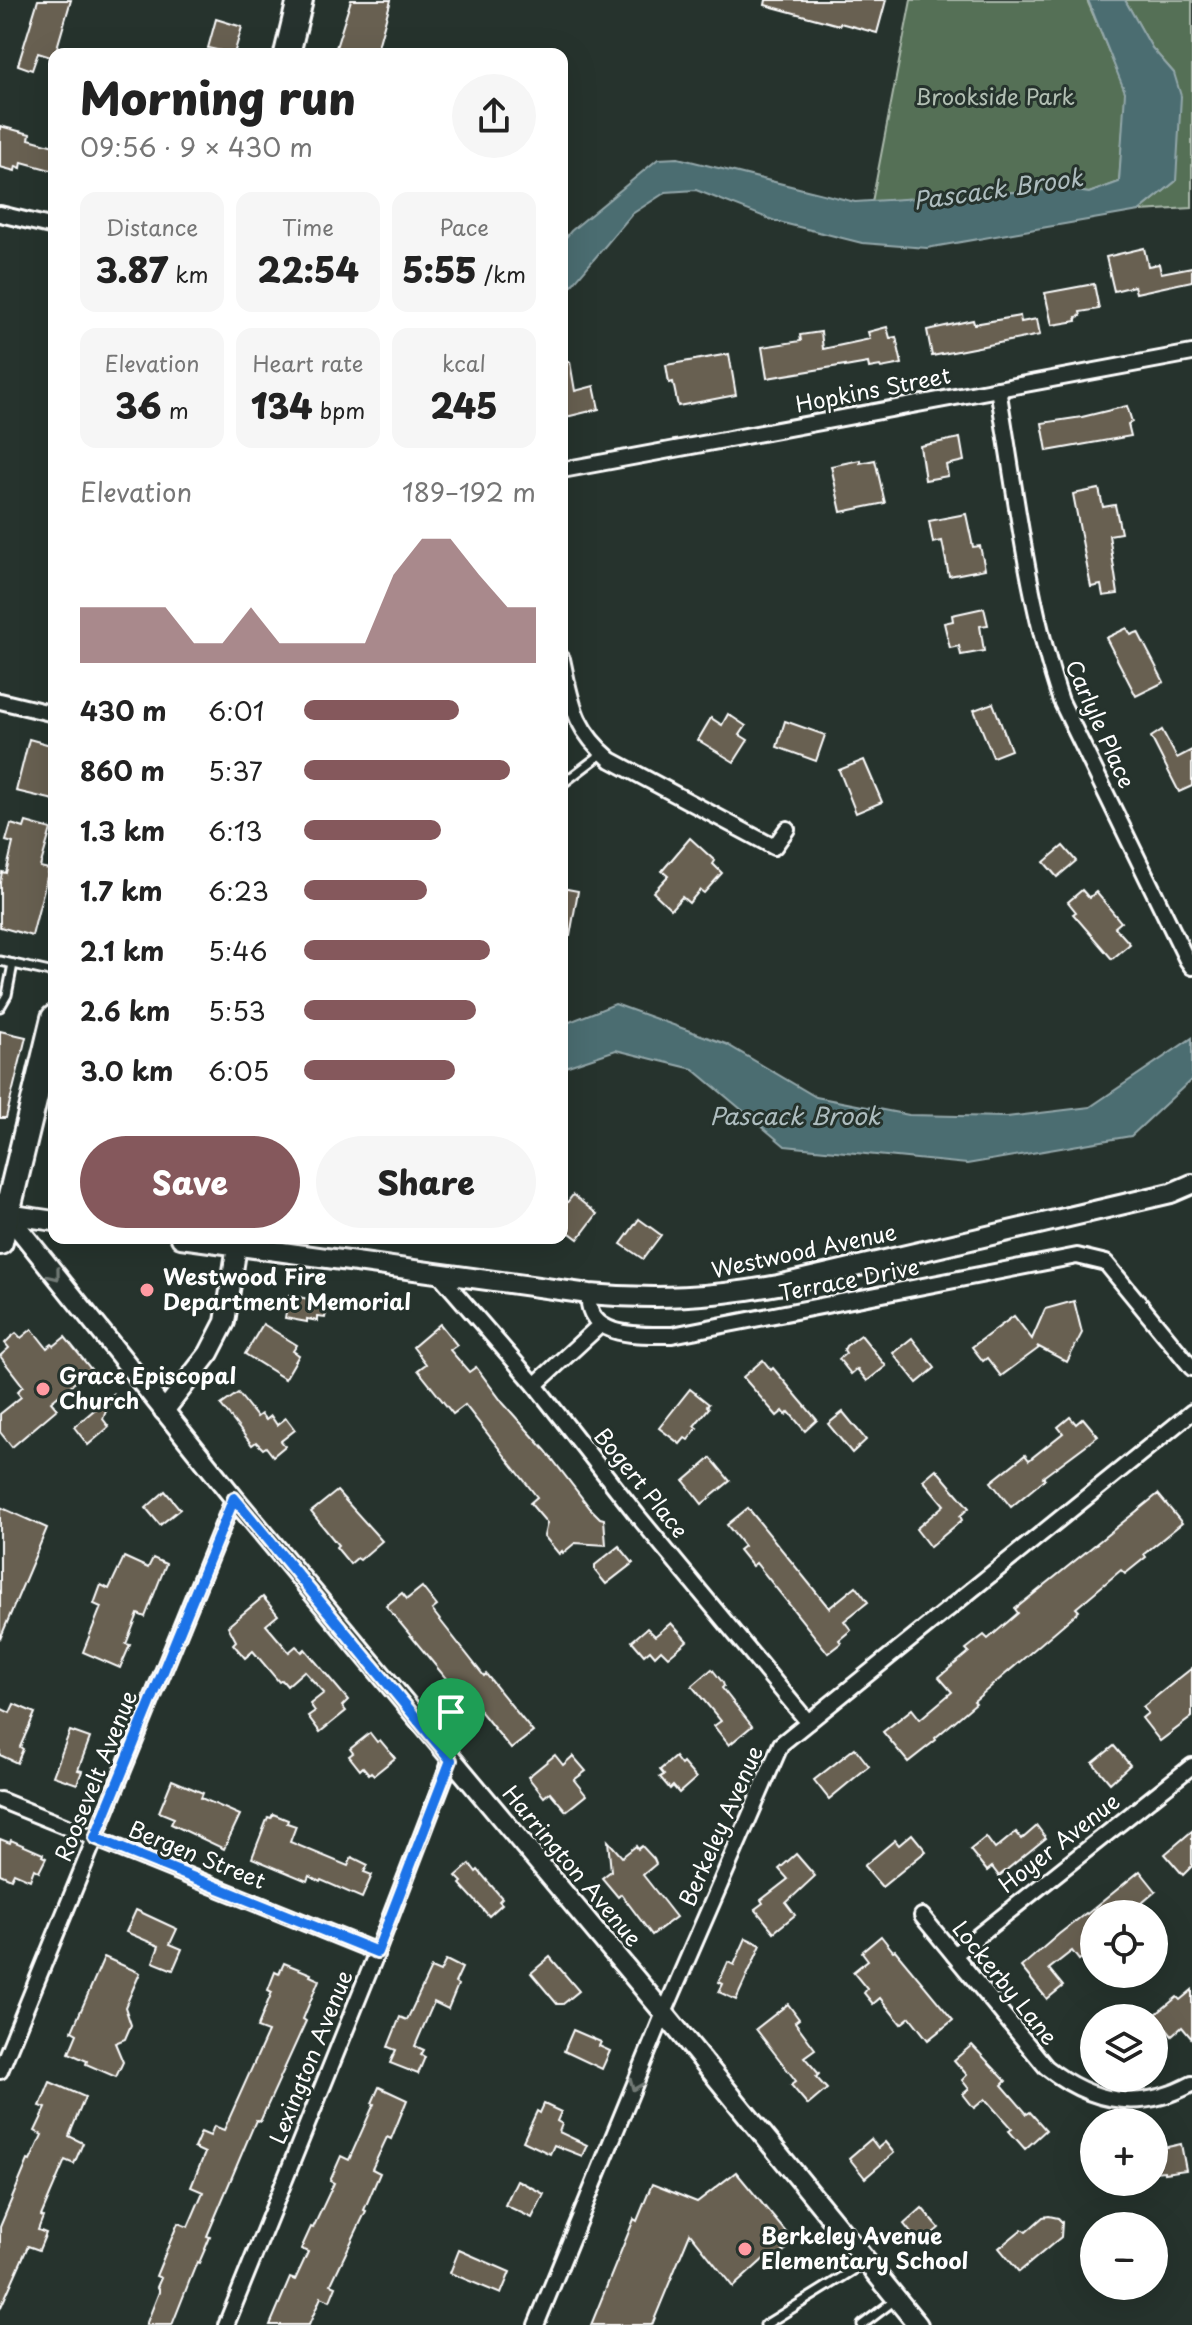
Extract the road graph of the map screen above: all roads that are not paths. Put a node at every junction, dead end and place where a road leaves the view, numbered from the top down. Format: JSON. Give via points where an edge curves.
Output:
{"nodes":[{"id":1,"x":300,"y":0,"type":"edge"},
{"id":2,"x":288,"y":48,"type":"edge"},
{"id":3,"x":0,"y":214,"type":"edge"},
{"id":4,"x":48,"y":226,"type":"edge"},
{"id":5,"x":1192,"y":353,"type":"edge"},
{"id":6,"x":998,"y":389,"type":"junction"},
{"id":7,"x":568,"y":469,"type":"edge"},
{"id":8,"x":568,"y":687,"type":"edge"},
{"id":9,"x":0,"y":701,"type":"edge"},
{"id":10,"x":48,"y":713,"type":"edge"},
{"id":11,"x":603,"y":753,"type":"junction"},
{"id":12,"x":568,"y":779,"type":"edge"},
{"id":13,"x":787,"y":829,"type":"dead end"},
{"id":14,"x":0,"y":961,"type":"edge"},
{"id":15,"x":13,"y":964,"type":"junction"},
{"id":16,"x":1192,"y":967,"type":"edge"},
{"id":17,"x":48,"y":972,"type":"edge"},
{"id":18,"x":0,"y":1007,"type":"edge"},
{"id":19,"x":48,"y":1043,"type":"edge"},
{"id":20,"x":1192,"y":1184,"type":"edge"},
{"id":21,"x":7,"y":1214,"type":"junction"},
{"id":22,"x":48,"y":1220,"type":"edge"},
{"id":23,"x":0,"y":1242,"type":"edge"},
{"id":24,"x":223,"y":1244,"type":"edge"},
{"id":25,"x":237,"y":1246,"type":"junction"},
{"id":26,"x":438,"y":1273,"type":"junction"},
{"id":27,"x":589,"y":1294,"type":"junction"},
{"id":28,"x":600,"y":1325,"type":"junction"},
{"id":29,"x":1192,"y":1368,"type":"edge"},
{"id":30,"x":535,"y":1385,"type":"junction"},
{"id":31,"x":164,"y":1411,"type":"junction"},
{"id":32,"x":1192,"y":1412,"type":"edge"},
{"id":33,"x":234,"y":1498,"type":"junction"},
{"id":34,"x":808,"y":1722,"type":"junction"},
{"id":35,"x":451,"y":1760,"type":"junction"},
{"id":36,"x":1192,"y":1766,"type":"edge"},
{"id":37,"x":0,"y":1800,"type":"edge"},
{"id":38,"x":95,"y":1838,"type":"junction"},
{"id":39,"x":922,"y":1916,"type":"dead end"},
{"id":40,"x":377,"y":1952,"type":"junction"},
{"id":41,"x":954,"y":1955,"type":"junction"},
{"id":42,"x":664,"y":2013,"type":"junction"},
{"id":43,"x":0,"y":2071,"type":"edge"},
{"id":44,"x":1192,"y":2084,"type":"edge"},
{"id":45,"x":867,"y":2262,"type":"junction"},
{"id":46,"x":897,"y":2299,"type":"junction"},
{"id":47,"x":226,"y":2325,"type":"edge"},
{"id":48,"x":536,"y":2325,"type":"edge"},
{"id":49,"x":765,"y":2325,"type":"edge"},
{"id":50,"x":862,"y":2325,"type":"edge"},
{"id":51,"x":918,"y":2325,"type":"edge"}],
"edges":[{"from":1,"to":2,"type":"main road"},
{"from":3,"to":4,"type":"street"},
{"from":5,"to":6,"type":"street","name":"Hopkins Street"},
{"from":6,"to":7,"type":"street","name":"Hopkins Street"},
{"from":6,"to":16,"type":"street","name":"Carlyle Place","via":[[1036,616],[1061,701]]},
{"from":8,"to":11,"type":"street","via":[[583,731]]},
{"from":9,"to":10,"type":"street"},
{"from":11,"to":12,"type":"lane"},
{"from":11,"to":13,"type":"street","via":[[774,847]]},
{"from":14,"to":15,"type":"lane"},
{"from":15,"to":17,"type":"lane"},
{"from":15,"to":18,"type":"lane"},
{"from":19,"to":21,"type":"main road"},
{"from":20,"to":27,"type":"street","name":"Westwood Avenue","via":[[778,1285],[688,1298]]},
{"from":21,"to":22,"type":"street"},
{"from":21,"to":23,"type":"main road"},
{"from":21,"to":31,"type":"street","name":"Harrington Avenue","one_way":true},
{"from":24,"to":25,"type":"street","name":"Westwood Avenue"},
{"from":25,"to":26,"type":"street","name":"Westwood Avenue"},
{"from":25,"to":31,"type":"street","via":[[225,1322],[209,1353]]},
{"from":26,"to":27,"type":"street","name":"Westwood Avenue"},
{"from":26,"to":30,"type":"street","name":"Bogert Place"},
{"from":27,"to":28,"type":"street","via":[[591,1316]]},
{"from":28,"to":29,"type":"street","name":"Terrace Drive","via":[[641,1335],[672,1335],[1077,1256],[1106,1263]]},
{"from":28,"to":30,"type":"street"},
{"from":30,"to":34,"type":"street","name":"Bogert Place"},
{"from":31,"to":33,"type":"street","name":"Harrington Avenue"},
{"from":32,"to":34,"type":"street","name":"Berkeley Avenue"},
{"from":33,"to":35,"type":"street","name":"Harrington Avenue"},
{"from":33,"to":38,"type":"street","name":"Roosevelt Avenue"},
{"from":34,"to":42,"type":"street","name":"Berkeley Avenue","via":[[781,1744]]},
{"from":35,"to":40,"type":"street","name":"Lexington Avenue"},
{"from":35,"to":42,"type":"street","name":"Harrington Avenue"},
{"from":36,"to":41,"type":"street","name":"Hoyer Avenue"},
{"from":37,"to":38,"type":"street","name":"Bergen Street"},
{"from":38,"to":40,"type":"street","name":"Bergen Street"},
{"from":38,"to":43,"type":"street","name":"Roosevelt Avenue"},
{"from":39,"to":41,"type":"street","name":"Lockerby Lane"},
{"from":40,"to":47,"type":"street","name":"Lexington Avenue"},
{"from":41,"to":44,"type":"street","name":"Lockerby Lane","via":[[1046,2067],[1065,2081],[1088,2093],[1136,2101]]},
{"from":42,"to":45,"type":"street","name":"Harrington Avenue"},
{"from":42,"to":48,"type":"street","name":"Berkeley Avenue","one_way":true},
{"from":45,"to":46,"type":"street","name":"Harrington Avenue"},
{"from":45,"to":49,"type":"lane"},
{"from":46,"to":50,"type":"lane"},
{"from":46,"to":51,"type":"street","name":"Harrington Avenue"}]}
